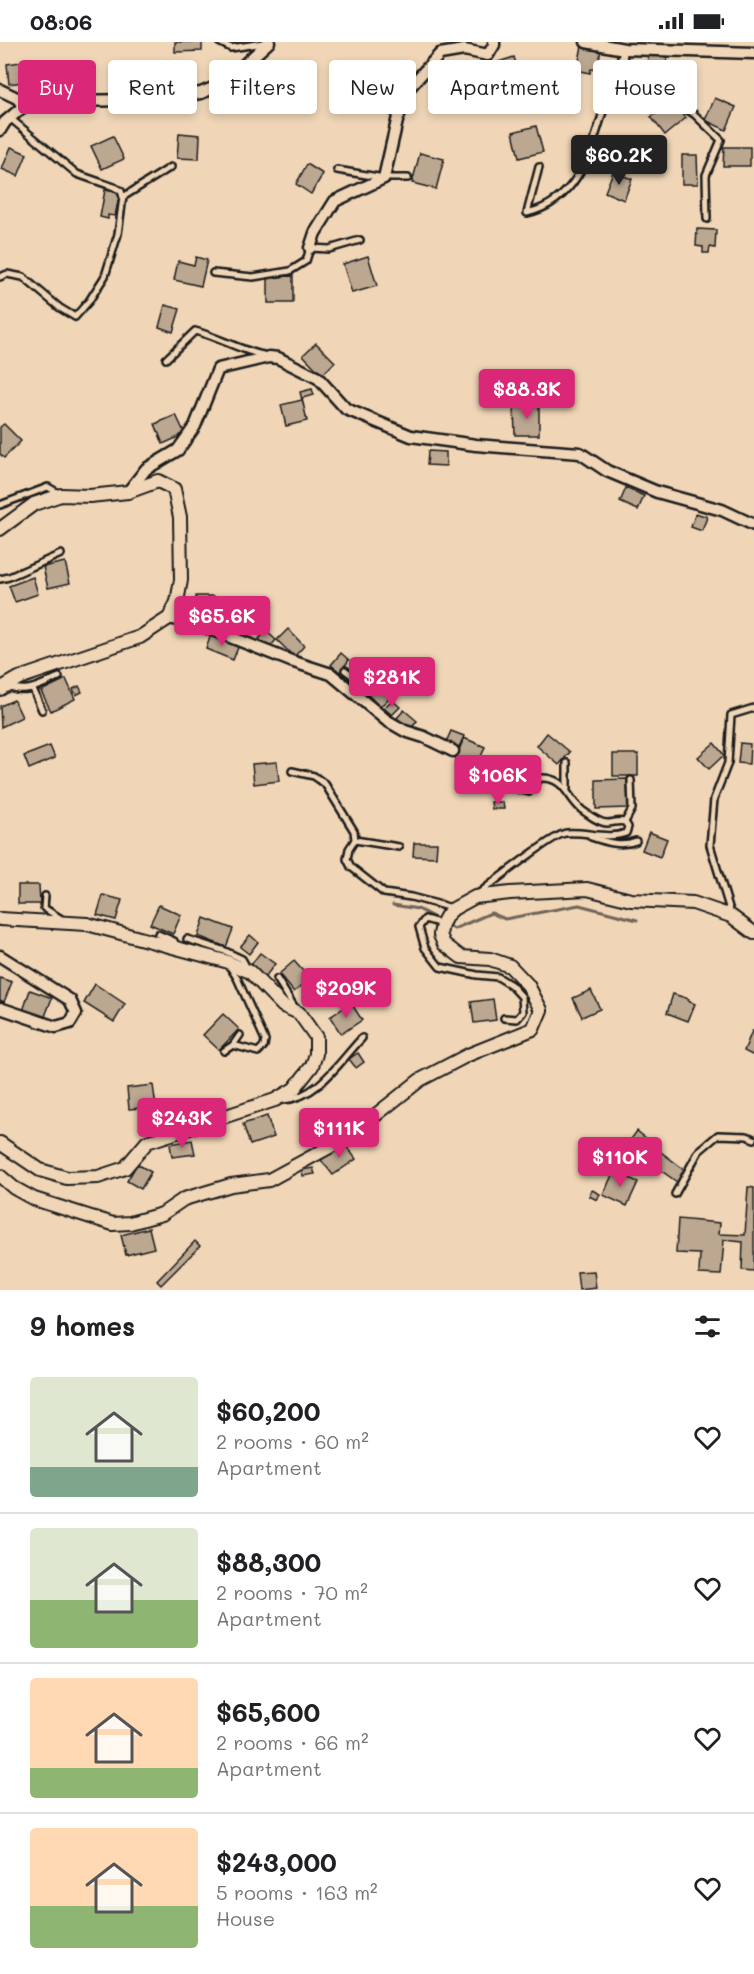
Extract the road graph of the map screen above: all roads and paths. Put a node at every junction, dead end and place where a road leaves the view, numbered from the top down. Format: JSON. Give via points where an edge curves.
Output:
{"nodes":[{"id":1,"x":219,"y":42,"type":"edge"},
{"id":2,"x":267,"y":42,"type":"edge"},
{"id":3,"x":494,"y":42,"type":"edge"},
{"id":4,"x":586,"y":42,"type":"edge"},
{"id":5,"x":624,"y":49,"type":"junction"},
{"id":6,"x":754,"y":53,"type":"edge"},
{"id":7,"x":0,"y":90,"type":"edge"},
{"id":8,"x":18,"y":100,"type":"edge"},
{"id":9,"x":96,"y":101,"type":"edge"},
{"id":10,"x":18,"y":111,"type":"edge"},
{"id":11,"x":4,"y":123,"type":"edge"},
{"id":12,"x":590,"y":154,"type":"junction"},
{"id":13,"x":539,"y":166,"type":"dead end"},
{"id":14,"x":171,"y":167,"type":"dead end"},
{"id":15,"x":627,"y":167,"type":"dead end"},
{"id":16,"x":337,"y":170,"type":"dead end"},
{"id":17,"x":384,"y":178,"type":"junction"},
{"id":18,"x":408,"y":178,"type":"dead end"},
{"id":19,"x":123,"y":197,"type":"junction"},
{"id":20,"x":707,"y":219,"type":"dead end"},
{"id":21,"x":360,"y":240,"type":"dead end"},
{"id":22,"x":310,"y":248,"type":"junction"},
{"id":23,"x":213,"y":273,"type":"dead end"},
{"id":24,"x":0,"y":277,"type":"edge"},
{"id":25,"x":269,"y":357,"type":"junction"},
{"id":26,"x":166,"y":358,"type":"dead end"},
{"id":27,"x":128,"y":492,"type":"junction"},
{"id":28,"x":61,"y":495,"type":"junction"},
{"id":29,"x":0,"y":505,"type":"edge"},
{"id":30,"x":754,"y":525,"type":"edge"},
{"id":31,"x":0,"y":529,"type":"edge"},
{"id":32,"x":61,"y":554,"type":"dead end"},
{"id":33,"x":0,"y":579,"type":"edge"},
{"id":34,"x":169,"y":618,"type":"junction"},
{"id":35,"x":345,"y":670,"type":"dead end"},
{"id":36,"x":59,"y":677,"type":"dead end"},
{"id":37,"x":3,"y":687,"type":"edge"},
{"id":38,"x":33,"y":688,"type":"junction"},
{"id":39,"x":362,"y":700,"type":"junction"},
{"id":40,"x":754,"y":708,"type":"edge"},
{"id":41,"x":42,"y":710,"type":"dead end"},
{"id":42,"x":453,"y":751,"type":"dead end"},
{"id":43,"x":567,"y":763,"type":"dead end"},
{"id":44,"x":292,"y":771,"type":"dead end"},
{"id":45,"x":631,"y":780,"type":"dead end"},
{"id":46,"x":517,"y":789,"type":"dead end"},
{"id":47,"x":567,"y":789,"type":"junction"},
{"id":48,"x":625,"y":822,"type":"junction"},
{"id":49,"x":581,"y":834,"type":"junction"},
{"id":50,"x":355,"y":840,"type":"junction"},
{"id":51,"x":636,"y":842,"type":"dead end"},
{"id":52,"x":399,"y":847,"type":"dead end"},
{"id":53,"x":45,"y":896,"type":"dead end"},
{"id":54,"x":475,"y":897,"type":"junction"},
{"id":55,"x":453,"y":909,"type":"junction"},
{"id":56,"x":731,"y":916,"type":"junction"},
{"id":57,"x":0,"y":919,"type":"edge"},
{"id":58,"x":70,"y":923,"type":"junction"},
{"id":59,"x":442,"y":924,"type":"junction"},
{"id":60,"x":754,"y":933,"type":"edge"},
{"id":61,"x":158,"y":934,"type":"dead end"},
{"id":62,"x":187,"y":939,"type":"dead end"},
{"id":63,"x":177,"y":948,"type":"junction"},
{"id":64,"x":0,"y":956,"type":"edge"},
{"id":65,"x":225,"y":960,"type":"junction"},
{"id":66,"x":250,"y":972,"type":"junction"},
{"id":67,"x":276,"y":979,"type":"dead end"},
{"id":68,"x":0,"y":1008,"type":"edge"},
{"id":69,"x":298,"y":1013,"type":"junction"},
{"id":70,"x":504,"y":1018,"type":"dead end"},
{"id":71,"x":240,"y":1035,"type":"dead end"},
{"id":72,"x":362,"y":1038,"type":"dead end"},
{"id":73,"x":233,"y":1045,"type":"junction"},
{"id":74,"x":224,"y":1051,"type":"dead end"},
{"id":75,"x":275,"y":1100,"type":"junction"},
{"id":76,"x":754,"y":1139,"type":"edge"},
{"id":77,"x":0,"y":1143,"type":"edge"},
{"id":78,"x":0,"y":1176,"type":"edge"},
{"id":79,"x":675,"y":1194,"type":"dead end"}],
"edges":[{"from":1,"to":2,"type":"lane","via":[[231,48]]},
{"from":2,"to":9,"type":"street","via":[[223,84],[201,93],[146,100]]},
{"from":3,"to":17,"type":"street","via":[[488,55],[464,50],[440,54],[408,89]]},
{"from":4,"to":5,"type":"street"},
{"from":5,"to":6,"type":"street"},
{"from":5,"to":12,"type":"lane"},
{"from":5,"to":20,"type":"lane","via":[[623,68],[632,78],[694,114],[721,140],[706,176]]},
{"from":7,"to":8,"type":"street"},
{"from":10,"to":11,"type":"street"},
{"from":11,"to":19,"type":"lane","via":[[77,174],[114,187],[122,191]]},
{"from":12,"to":13,"type":"lane","via":[[572,186],[527,213]]},
{"from":12,"to":15,"type":"lane"},
{"from":14,"to":19,"type":"lane"},
{"from":16,"to":17,"type":"lane"},
{"from":17,"to":18,"type":"lane"},
{"from":17,"to":22,"type":"street","via":[[335,201],[315,232]]},
{"from":19,"to":24,"type":"lane","via":[[118,234],[105,276],[75,316],[24,277]]},
{"from":21,"to":22,"type":"lane","via":[[329,249]]},
{"from":22,"to":23,"type":"lane","via":[[306,261],[290,271],[253,278]]},
{"from":25,"to":26,"type":"lane","via":[[195,331]]},
{"from":25,"to":27,"type":"street","via":[[218,369],[195,426],[178,450],[146,469]]},
{"from":25,"to":30,"type":"street","via":[[318,378],[346,410],[411,436],[580,453],[607,471],[657,492],[722,510]]},
{"from":27,"to":28,"type":"street"},
{"from":27,"to":34,"type":"street","via":[[158,481],[174,489],[180,517],[181,580]]},
{"from":28,"to":29,"type":"lane","via":[[48,486]]},
{"from":28,"to":31,"type":"street","via":[[34,504]]},
{"from":32,"to":33,"type":"lane"},
{"from":34,"to":37,"type":"street","via":[[140,637]]},
{"from":34,"to":39,"type":"street","via":[[200,625],[331,674]]},
{"from":35,"to":39,"type":"lane","via":[[353,676]]},
{"from":36,"to":38,"type":"lane"},
{"from":37,"to":38,"type":"lane"},
{"from":38,"to":41,"type":"lane"},
{"from":39,"to":42,"type":"street","via":[[405,731]]},
{"from":40,"to":56,"type":"lane","via":[[731,714],[728,763],[714,799],[710,845]]},
{"from":43,"to":47,"type":"lane"},
{"from":44,"to":50,"type":"lane","via":[[314,776],[325,784],[354,831]]},
{"from":45,"to":48,"type":"lane","via":[[632,808]]},
{"from":46,"to":47,"type":"lane","via":[[529,792],[540,777],[548,777]]},
{"from":47,"to":48,"type":"lane","via":[[581,810],[597,820]]},
{"from":48,"to":49,"type":"lane","via":[[627,833],[618,836]]},
{"from":49,"to":51,"type":"lane","via":[[612,843]]},
{"from":49,"to":54,"type":"lane","via":[[564,832]]},
{"from":50,"to":52,"type":"lane"},
{"from":50,"to":55,"type":"lane","via":[[347,859],[351,867],[384,893]]},
{"from":53,"to":58,"type":"lane","via":[[44,908]]},
{"from":54,"to":55,"type":"street"},
{"from":54,"to":56,"type":"street","via":[[587,889],[631,900],[693,903]]},
{"from":55,"to":59,"type":"street"},
{"from":56,"to":60,"type":"street"},
{"from":57,"to":58,"type":"street"},
{"from":58,"to":63,"type":"street"},
{"from":59,"to":70,"type":"lane","via":[[425,919],[419,927],[425,948],[440,967],[498,977],[511,985],[522,997],[523,1012],[516,1019]]},
{"from":59,"to":78,"type":"street","via":[[440,935],[444,944],[460,957],[490,959],[510,966],[528,985],[541,1010],[533,1029],[468,1055],[420,1080],[348,1137],[269,1179],[184,1199],[162,1214],[130,1223],[113,1224],[34,1199]]},
{"from":61,"to":63,"type":"lane","via":[[174,941]]},
{"from":62,"to":66,"type":"lane","via":[[242,959]]},
{"from":63,"to":65,"type":"street"},
{"from":64,"to":68,"type":"street","via":[[70,1000],[76,1013],[70,1023],[57,1027]]},
{"from":65,"to":66,"type":"street"},
{"from":65,"to":73,"type":"lane","via":[[265,1040],[258,1052]]},
{"from":66,"to":69,"type":"street","via":[[283,1006]]},
{"from":67,"to":69,"type":"lane"},
{"from":69,"to":75,"type":"street","via":[[316,1036],[316,1054],[294,1089]]},
{"from":71,"to":73,"type":"lane"},
{"from":72,"to":75,"type":"lane","via":[[320,1084],[295,1099]]},
{"from":73,"to":74,"type":"lane"},
{"from":75,"to":77,"type":"street","via":[[147,1142],[125,1168],[98,1177],[67,1178],[40,1170]]},
{"from":76,"to":79,"type":"lane","via":[[718,1135],[699,1151]]}]}
